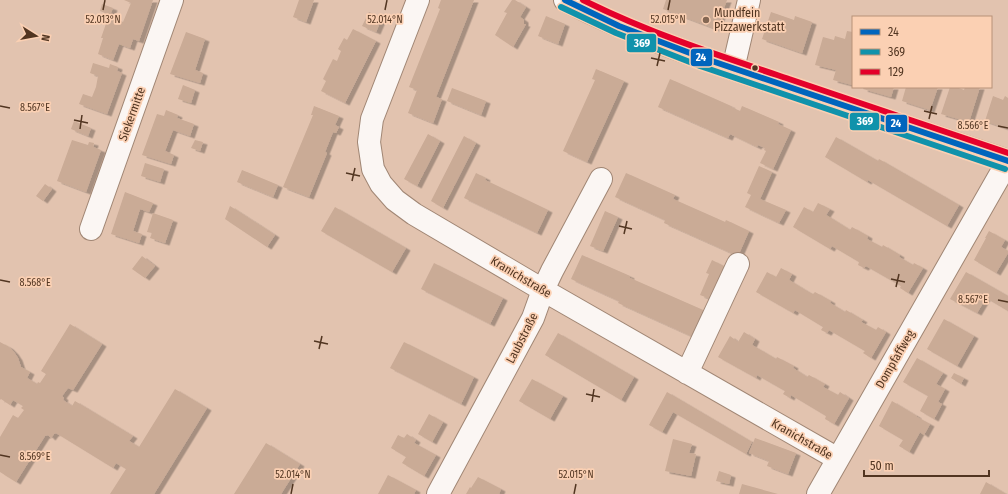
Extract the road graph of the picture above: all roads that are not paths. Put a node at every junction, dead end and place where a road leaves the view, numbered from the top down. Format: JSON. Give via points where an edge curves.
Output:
{"nodes":[{"id":1,"x":172,"y":0,"type":"edge"},
{"id":2,"x":418,"y":0,"type":"edge"},
{"id":3,"x":565,"y":0,"type":"edge"},
{"id":4,"x":749,"y":0,"type":"edge"},
{"id":5,"x":734,"y":69,"type":"junction"},
{"id":6,"x":1008,"y":161,"type":"edge"},
{"id":7,"x":601,"y":179,"type":"dead end"},
{"id":8,"x":91,"y":229,"type":"dead end"},
{"id":9,"x":738,"y":264,"type":"dead end"},
{"id":10,"x":543,"y":290,"type":"junction"},
{"id":11,"x":687,"y":373,"type":"junction"},
{"id":12,"x":838,"y":459,"type":"junction"},
{"id":13,"x":438,"y":494,"type":"edge"},
{"id":14,"x":818,"y":494,"type":"edge"}],
"edges":[{"from":1,"to":8,"type":"street","name":"Siekermitte"},
{"from":2,"to":10,"type":"street","name":"Kranichstraße","via":[[372,119],[369,142],[373,169],[381,184],[395,200],[414,214]]},
{"from":3,"to":5,"type":"street","via":[[667,45]]},
{"from":4,"to":5,"type":"street"},
{"from":5,"to":6,"type":"street"},
{"from":6,"to":12,"type":"street","name":"Dompfaffweg"},
{"from":7,"to":10,"type":"street","name":"Laubstraße"},
{"from":9,"to":11,"type":"street"},
{"from":10,"to":11,"type":"street","name":"Kranichstraße"},
{"from":10,"to":13,"type":"street","name":"Laubstraße","via":[[533,318]]},
{"from":11,"to":12,"type":"street","name":"Kranichstraße"},
{"from":12,"to":14,"type":"street","name":"Dompfaffweg"}]}
